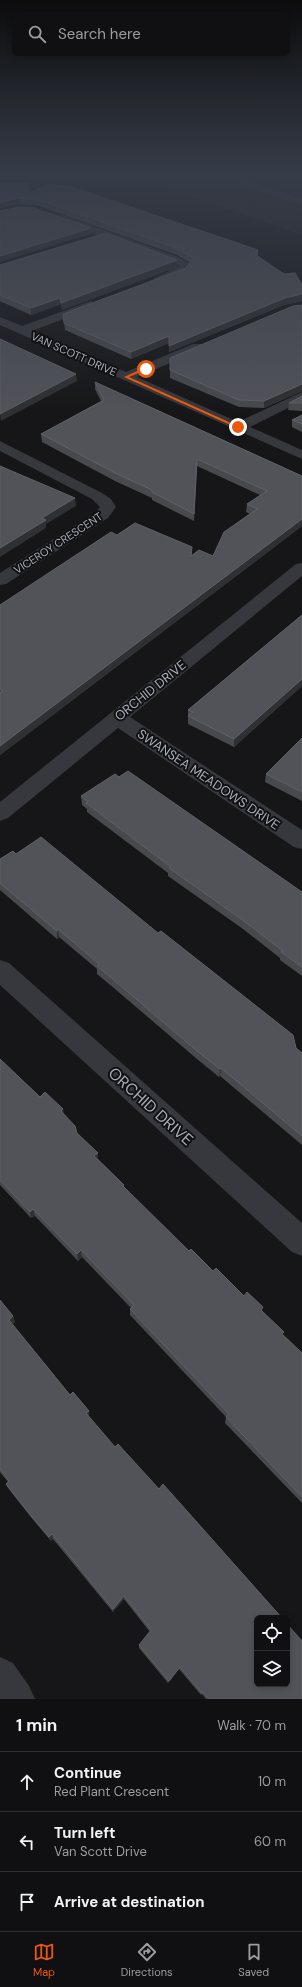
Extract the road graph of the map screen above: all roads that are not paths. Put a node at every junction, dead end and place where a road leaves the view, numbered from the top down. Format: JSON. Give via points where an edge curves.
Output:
{"nodes":[{"id":1,"x":162,"y":254,"type":"edge"},
{"id":2,"x":145,"y":285,"type":"edge"},
{"id":3,"x":101,"y":301,"type":"edge"},
{"id":4,"x":0,"y":322,"type":"edge"},
{"id":5,"x":21,"y":331,"type":"junction"},
{"id":6,"x":210,"y":342,"type":"edge"},
{"id":7,"x":126,"y":377,"type":"junction"},
{"id":8,"x":302,"y":396,"type":"edge"},
{"id":9,"x":238,"y":427,"type":"junction"},
{"id":10,"x":1,"y":446,"type":"edge"},
{"id":11,"x":302,"y":456,"type":"edge"},
{"id":12,"x":302,"y":568,"type":"edge"},
{"id":13,"x":0,"y":580,"type":"edge"},
{"id":14,"x":116,"y":717,"type":"junction"},
{"id":15,"x":0,"y":813,"type":"edge"},
{"id":16,"x":302,"y":842,"type":"edge"},
{"id":17,"x":0,"y":970,"type":"edge"},
{"id":18,"x":302,"y":1242,"type":"edge"},
{"id":19,"x":0,"y":1676,"type":"edge"},
{"id":20,"x":16,"y":1699,"type":"edge"}],
"edges":[{"from":1,"to":2,"type":"street","via":[[186,265],[181,272]]},
{"from":3,"to":5,"type":"street"},
{"from":4,"to":5,"type":"street","name":"VAN SCOTT DRIVE"},
{"from":5,"to":7,"type":"street","name":"VAN SCOTT DRIVE"},
{"from":6,"to":7,"type":"street"},
{"from":7,"to":9,"type":"street","name":"VAN SCOTT DRIVE"},
{"from":8,"to":9,"type":"street"},
{"from":9,"to":11,"type":"street","name":"VAN SCOTT DRIVE"},
{"from":10,"to":13,"type":"street","name":"VICEROY CRESCENT","via":[[98,496],[106,502],[108,508],[102,515]]},
{"from":12,"to":14,"type":"street","name":"ORCHID DRIVE"},
{"from":14,"to":15,"type":"street","name":"ORCHID DRIVE"},
{"from":14,"to":16,"type":"street","name":"SWANSEA MEADOWS DRIVE"},
{"from":17,"to":18,"type":"street","name":"ORCHID DRIVE"},
{"from":19,"to":20,"type":"street"}]}
